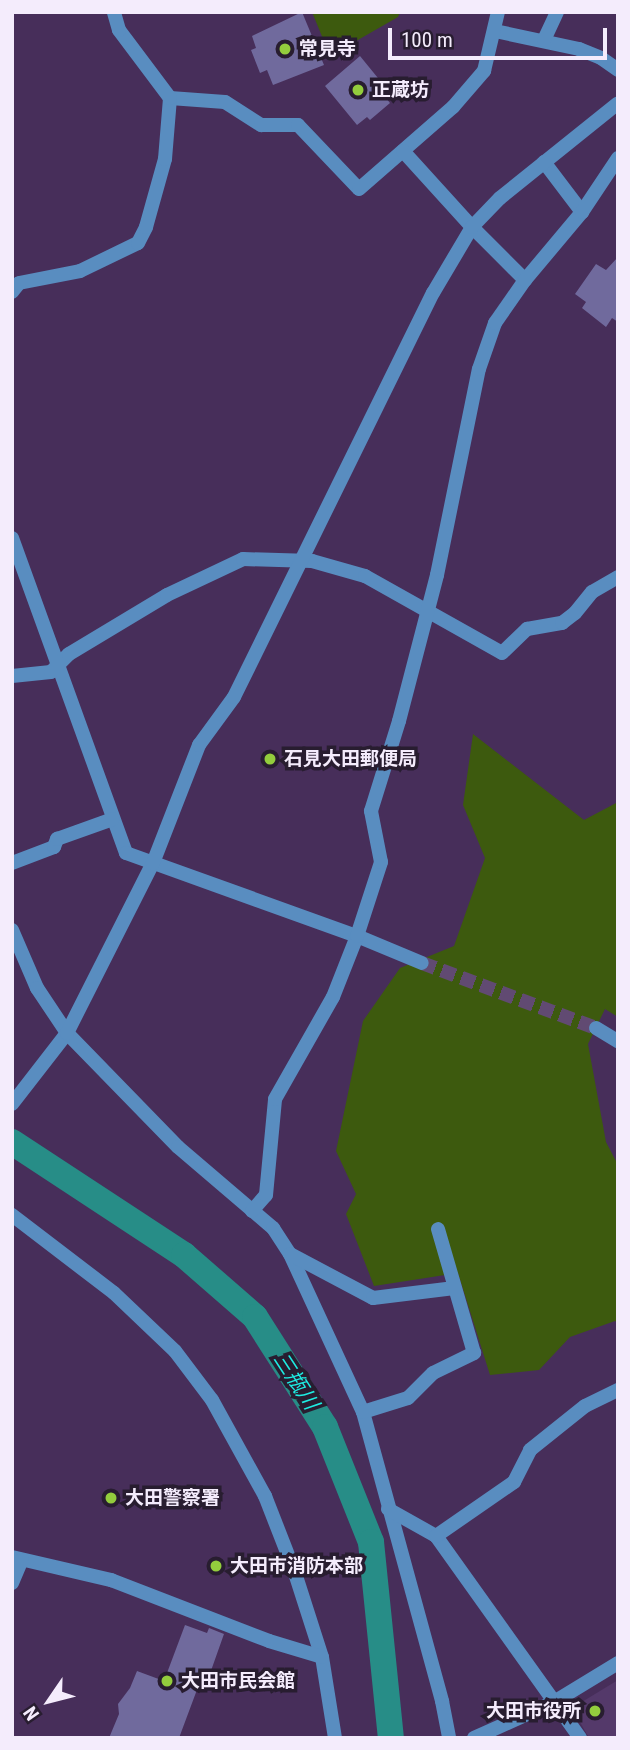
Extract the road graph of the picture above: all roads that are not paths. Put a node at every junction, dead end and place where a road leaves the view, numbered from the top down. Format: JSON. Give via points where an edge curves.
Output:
{"nodes":[{"id":1,"x":114,"y":12,"type":"edge"},
{"id":2,"x":498,"y":12,"type":"edge"},
{"id":3,"x":557,"y":12,"type":"edge"},
{"id":4,"x":495,"y":32,"type":"junction"},
{"id":5,"x":544,"y":40,"type":"junction"},
{"id":6,"x":618,"y":70,"type":"edge"},
{"id":7,"x":170,"y":98,"type":"junction"},
{"id":8,"x":618,"y":103,"type":"edge"},
{"id":9,"x":403,"y":150,"type":"junction"},
{"id":10,"x":618,"y":158,"type":"edge"},
{"id":11,"x":544,"y":162,"type":"junction"},
{"id":12,"x":582,"y":212,"type":"junction"},
{"id":13,"x":472,"y":227,"type":"junction"},
{"id":14,"x":525,"y":280,"type":"junction"},
{"id":15,"x":12,"y":292,"type":"edge"},
{"id":16,"x":12,"y":538,"type":"edge"},
{"id":17,"x":302,"y":561,"type":"junction"},
{"id":18,"x":618,"y":577,"type":"edge"},
{"id":19,"x":427,"y":609,"type":"junction"},
{"id":20,"x":59,"y":663,"type":"junction"},
{"id":21,"x":12,"y":676,"type":"edge"},
{"id":22,"x":113,"y":819,"type":"junction"},
{"id":23,"x":12,"y":863,"type":"edge"},
{"id":24,"x":153,"y":863,"type":"junction"},
{"id":25,"x":12,"y":930,"type":"edge"},
{"id":26,"x":357,"y":936,"type":"junction"},
{"id":27,"x":422,"y":963,"type":"tunnel mouth"},
{"id":28,"x":596,"y":1028,"type":"tunnel mouth"},
{"id":29,"x":66,"y":1033,"type":"junction"},
{"id":30,"x":618,"y":1041,"type":"edge"},
{"id":31,"x":17,"y":1087,"type":"edge"},
{"id":32,"x":12,"y":1104,"type":"edge"},
{"id":33,"x":252,"y":1211,"type":"junction"},
{"id":34,"x":12,"y":1215,"type":"edge"},
{"id":35,"x":438,"y":1229,"type":"dead end"},
{"id":36,"x":290,"y":1254,"type":"junction"},
{"id":37,"x":454,"y":1288,"type":"junction"},
{"id":38,"x":618,"y":1390,"type":"edge"},
{"id":39,"x":363,"y":1412,"type":"junction"},
{"id":40,"x":388,"y":1509,"type":"junction"},
{"id":41,"x":436,"y":1536,"type":"junction"},
{"id":42,"x":17,"y":1559,"type":"edge"},
{"id":43,"x":12,"y":1583,"type":"edge"},
{"id":44,"x":322,"y":1657,"type":"junction"},
{"id":45,"x":618,"y":1663,"type":"edge"},
{"id":46,"x":554,"y":1702,"type":"junction"},
{"id":47,"x":335,"y":1738,"type":"edge"},
{"id":48,"x":449,"y":1738,"type":"edge"},
{"id":49,"x":474,"y":1738,"type":"edge"},
{"id":50,"x":580,"y":1738,"type":"edge"}],
"edges":[{"from":1,"to":7,"type":"street","via":[[119,30]]},
{"from":2,"to":4,"type":"street"},
{"from":3,"to":5,"type":"street"},
{"from":4,"to":5,"type":"street"},
{"from":4,"to":9,"type":"street","via":[[484,71],[453,107]]},
{"from":5,"to":6,"type":"street","via":[[601,58]]},
{"from":7,"to":9,"type":"street","via":[[225,102],[261,125],[298,125],[359,189]]},
{"from":7,"to":15,"type":"street","via":[[165,159],[138,243],[80,271],[19,283]]},
{"from":8,"to":11,"type":"street"},
{"from":9,"to":13,"type":"street"},
{"from":10,"to":12,"type":"street"},
{"from":11,"to":12,"type":"street"},
{"from":11,"to":13,"type":"street"},
{"from":12,"to":14,"type":"street"},
{"from":13,"to":14,"type":"street"},
{"from":13,"to":17,"type":"street","via":[[433,293]]},
{"from":14,"to":19,"type":"street","via":[[495,323],[479,369]]},
{"from":16,"to":20,"type":"street"},
{"from":17,"to":19,"type":"street","via":[[365,576]]},
{"from":17,"to":20,"type":"street","via":[[243,559],[167,595]]},
{"from":17,"to":24,"type":"street","via":[[234,697],[199,745]]},
{"from":18,"to":19,"type":"street","via":[[592,592],[562,623],[527,629],[502,653]]},
{"from":19,"to":26,"type":"street","via":[[400,721],[370,811],[381,862]]},
{"from":20,"to":21,"type":"street","via":[[51,673]]},
{"from":20,"to":22,"type":"street"},
{"from":22,"to":23,"type":"street","via":[[57,839],[54,847]]},
{"from":22,"to":24,"type":"street","via":[[125,853]]},
{"from":24,"to":26,"type":"street"},
{"from":24,"to":29,"type":"street"},
{"from":25,"to":29,"type":"street","via":[[37,988]]},
{"from":26,"to":27,"type":"street"},
{"from":26,"to":33,"type":"street","via":[[333,996],[275,1099],[266,1195]]},
{"from":28,"to":30,"type":"street"},
{"from":29,"to":31,"type":"street"},
{"from":29,"to":33,"type":"street","via":[[169,1138]]},
{"from":31,"to":32,"type":"street"},
{"from":33,"to":36,"type":"street","via":[[273,1228]]},
{"from":34,"to":44,"type":"street","via":[[114,1293],[175,1351],[212,1399],[265,1496]]},
{"from":35,"to":37,"type":"street"},
{"from":36,"to":37,"type":"street","via":[[373,1298]]},
{"from":36,"to":39,"type":"street"},
{"from":37,"to":39,"type":"street","via":[[474,1353],[433,1373],[408,1398]]},
{"from":38,"to":41,"type":"street","via":[[585,1406],[530,1450],[514,1482]]},
{"from":39,"to":40,"type":"street"},
{"from":40,"to":41,"type":"street"},
{"from":40,"to":48,"type":"street"},
{"from":41,"to":46,"type":"street"},
{"from":42,"to":43,"type":"street"},
{"from":42,"to":44,"type":"street","via":[[111,1580]]},
{"from":44,"to":47,"type":"street"},
{"from":45,"to":46,"type":"street"},
{"from":46,"to":49,"type":"street"},
{"from":46,"to":50,"type":"street"}]}
